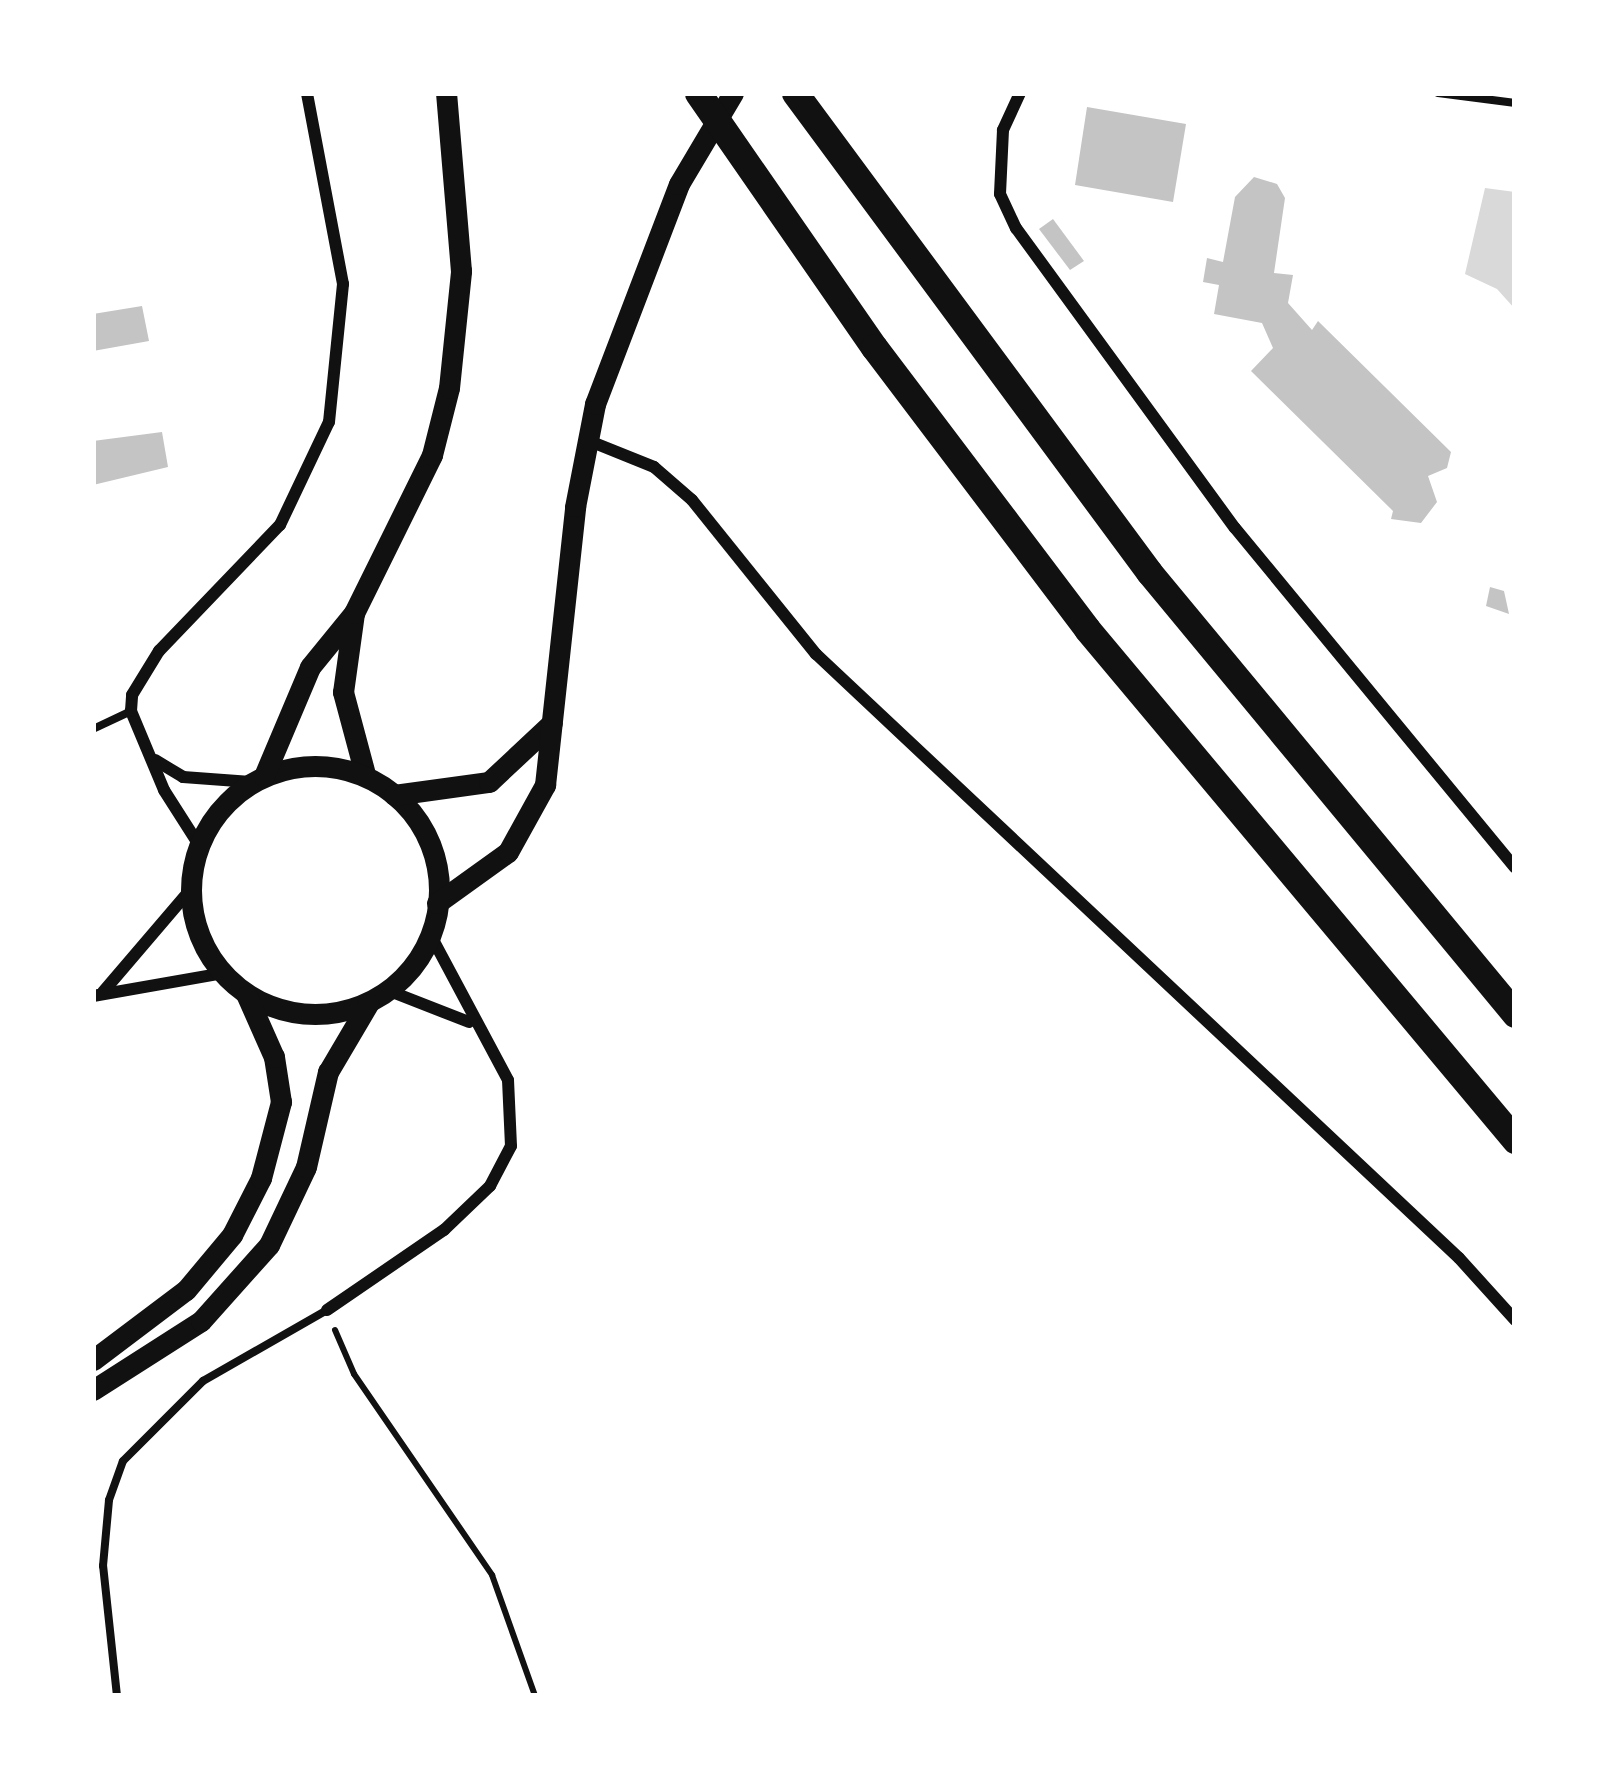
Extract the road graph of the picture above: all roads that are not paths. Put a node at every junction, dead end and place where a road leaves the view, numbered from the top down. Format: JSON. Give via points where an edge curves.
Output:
{"nodes":[{"id":1,"x":307,"y":93,"type":"edge"},
{"id":2,"x":446,"y":93,"type":"edge"},
{"id":3,"x":698,"y":93,"type":"edge"},
{"id":4,"x":733,"y":93,"type":"edge"},
{"id":5,"x":795,"y":93,"type":"edge"},
{"id":6,"x":1020,"y":93,"type":"edge"},
{"id":7,"x":1438,"y":93,"type":"edge"},
{"id":8,"x":1515,"y":103,"type":"edge"},
{"id":9,"x":586,"y":440,"type":"junction"},
{"id":10,"x":354,"y":613,"type":"junction"},
{"id":11,"x":130,"y":711,"type":"junction"},
{"id":12,"x":552,"y":723,"type":"junction"},
{"id":13,"x":93,"y":729,"type":"edge"},
{"id":14,"x":152,"y":757,"type":"junction"},
{"id":15,"x":365,"y":774,"type":"junction"},
{"id":16,"x":258,"y":779,"type":"junction"},
{"id":17,"x":394,"y":795,"type":"junction"},
{"id":18,"x":200,"y":845,"type":"junction"},
{"id":19,"x":1515,"y":868,"type":"edge"},
{"id":20,"x":190,"y":890,"type":"junction"},
{"id":21,"x":437,"y":902,"type":"junction"},
{"id":22,"x":431,"y":936,"type":"junction"},
{"id":23,"x":224,"y":973,"type":"junction"},
{"id":24,"x":387,"y":990,"type":"junction"},
{"id":25,"x":98,"y":994,"type":"edge"},
{"id":26,"x":248,"y":996,"type":"junction"},
{"id":27,"x":368,"y":1004,"type":"junction"},
{"id":28,"x":1515,"y":1014,"type":"edge"},
{"id":29,"x":471,"y":1023,"type":"junction"},
{"id":30,"x":1515,"y":1140,"type":"edge"},
{"id":31,"x":327,"y":1310,"type":"joint"},
{"id":32,"x":1515,"y":1320,"type":"edge"},
{"id":33,"x":93,"y":1360,"type":"edge"},
{"id":34,"x":93,"y":1390,"type":"edge"},
{"id":35,"x":117,"y":1696,"type":"edge"}],
"edges":[{"from":1,"to":11,"type":"street","via":[[343,284],[328,422],[280,525],[143,669]]},
{"from":2,"to":10,"type":"main road","via":[[461,271],[449,388],[432,455]]},
{"from":3,"to":30,"type":"highway","via":[[874,347],[1087,629]]},
{"from":4,"to":9,"type":"main road","via":[[679,184]]},
{"from":5,"to":28,"type":"highway","via":[[1149,572]]},
{"from":6,"to":19,"type":"street","via":[[1003,130],[1000,194],[1016,228],[1235,528]]},
{"from":7,"to":8,"type":"lane"},
{"from":9,"to":12,"type":"main road"},
{"from":9,"to":32,"type":"street","via":[[654,467],[692,500],[816,654],[1459,1258]]},
{"from":10,"to":15,"type":"main road","via":[[343,692]]},
{"from":10,"to":16,"type":"main road","via":[[310,667]]},
{"from":11,"to":13,"type":"lane"},
{"from":11,"to":14,"type":"street"},
{"from":12,"to":17,"type":"main road","via":[[489,782]]},
{"from":12,"to":21,"type":"main road","via":[[545,785],[524,832],[498,862]]},
{"from":14,"to":16,"type":"street","via":[[183,776]]},
{"from":14,"to":18,"type":"street"},
{"from":15,"to":16,"type":"main road","via":[[313,766]]},
{"from":15,"to":17,"type":"main road"},
{"from":16,"to":18,"type":"main road"},
{"from":17,"to":21,"type":"main road","via":[[425,832]]},
{"from":18,"to":20,"type":"main road"},
{"from":20,"to":23,"type":"main road","via":[[203,943]]},
{"from":20,"to":25,"type":"street"},
{"from":21,"to":22,"type":"main road"},
{"from":22,"to":24,"type":"main road"},
{"from":22,"to":29,"type":"street"},
{"from":23,"to":25,"type":"street"},
{"from":23,"to":26,"type":"main road"},
{"from":24,"to":27,"type":"main road"},
{"from":24,"to":29,"type":"street"},
{"from":26,"to":27,"type":"main road","via":[[310,1014]]},
{"from":26,"to":33,"type":"main road","via":[[274,1057],[281,1102],[261,1178],[232,1235],[186,1290]]},
{"from":27,"to":34,"type":"main road","via":[[328,1072],[306,1168],[269,1245],[179,1339]]},
{"from":29,"to":31,"type":"street","via":[[499,1060],[514,1102],[502,1167],[444,1230]]},
{"from":31,"to":35,"type":"lane","via":[[203,1382],[123,1461],[109,1500],[104,1566]]}]}
